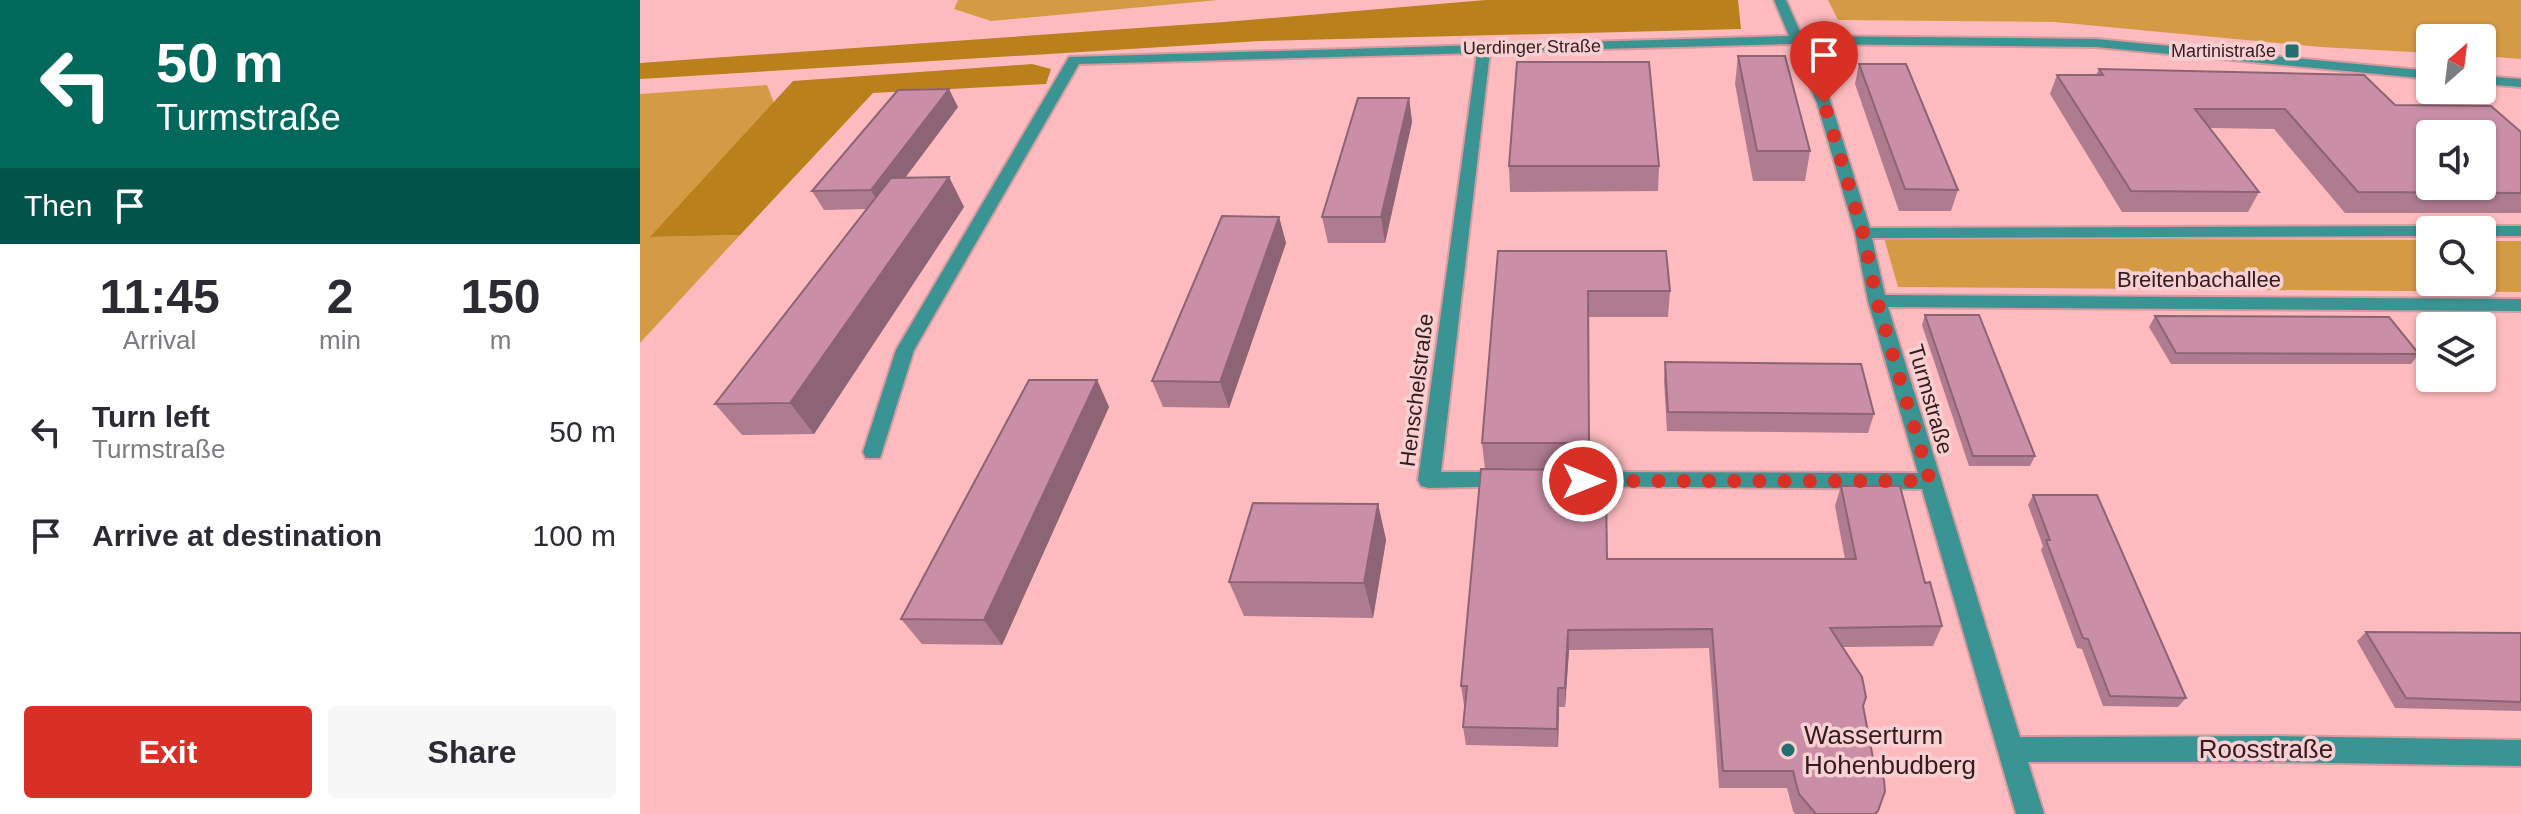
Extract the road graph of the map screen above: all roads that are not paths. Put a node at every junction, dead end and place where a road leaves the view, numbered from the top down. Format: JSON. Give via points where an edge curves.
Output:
{"nodes":[{"id":1,"x":1780,"y":0,"type":"edge"},
{"id":2,"x":1796,"y":40,"type":"junction"},
{"id":3,"x":1484,"y":48,"type":"junction"},
{"id":4,"x":2416,"y":74,"type":"edge"},
{"id":5,"x":2496,"y":81,"type":"edge"},
{"id":6,"x":2521,"y":83,"type":"edge"},
{"id":7,"x":2416,"y":231,"type":"edge"},
{"id":8,"x":2496,"y":231,"type":"edge"},
{"id":9,"x":2521,"y":231,"type":"edge"},
{"id":10,"x":1863,"y":233,"type":"junction"},
{"id":11,"x":1877,"y":301,"type":"junction"},
{"id":12,"x":2521,"y":305,"type":"edge"},
{"id":13,"x":873,"y":452,"type":"dead end"},
{"id":14,"x":1930,"y":481,"type":"junction"},
{"id":15,"x":2012,"y":750,"type":"junction"},
{"id":16,"x":2521,"y":753,"type":"edge"},
{"id":17,"x":2030,"y":814,"type":"edge"}],
"edges":[{"from":1,"to":2,"type":"street","name":"Turmstraße"},
{"from":2,"to":3,"type":"street","name":"Uerdinger Straße"},
{"from":2,"to":4,"type":"street","name":"Uerdinger Straße","via":[[2096,43]]},
{"from":2,"to":10,"type":"street","name":"Turmstraße","via":[[1824,103]]},
{"from":3,"to":13,"type":"street","name":"Uerdinger Straße","via":[[1074,60],[905,350]]},
{"from":3,"to":14,"type":"street","name":"Henschelstraße","via":[[1429,480]]},
{"from":5,"to":6,"type":"street"},
{"from":7,"to":10,"type":"street"},
{"from":8,"to":9,"type":"street"},
{"from":10,"to":11,"type":"street","name":"Turmstraße"},
{"from":11,"to":12,"type":"street","name":"Breitenbachallee"},
{"from":11,"to":14,"type":"street","name":"Turmstraße"},
{"from":14,"to":15,"type":"street","name":"Turmstraße"},
{"from":15,"to":16,"type":"street","name":"Roosstraße"},
{"from":15,"to":17,"type":"street","name":"Turmstraße"}]}
